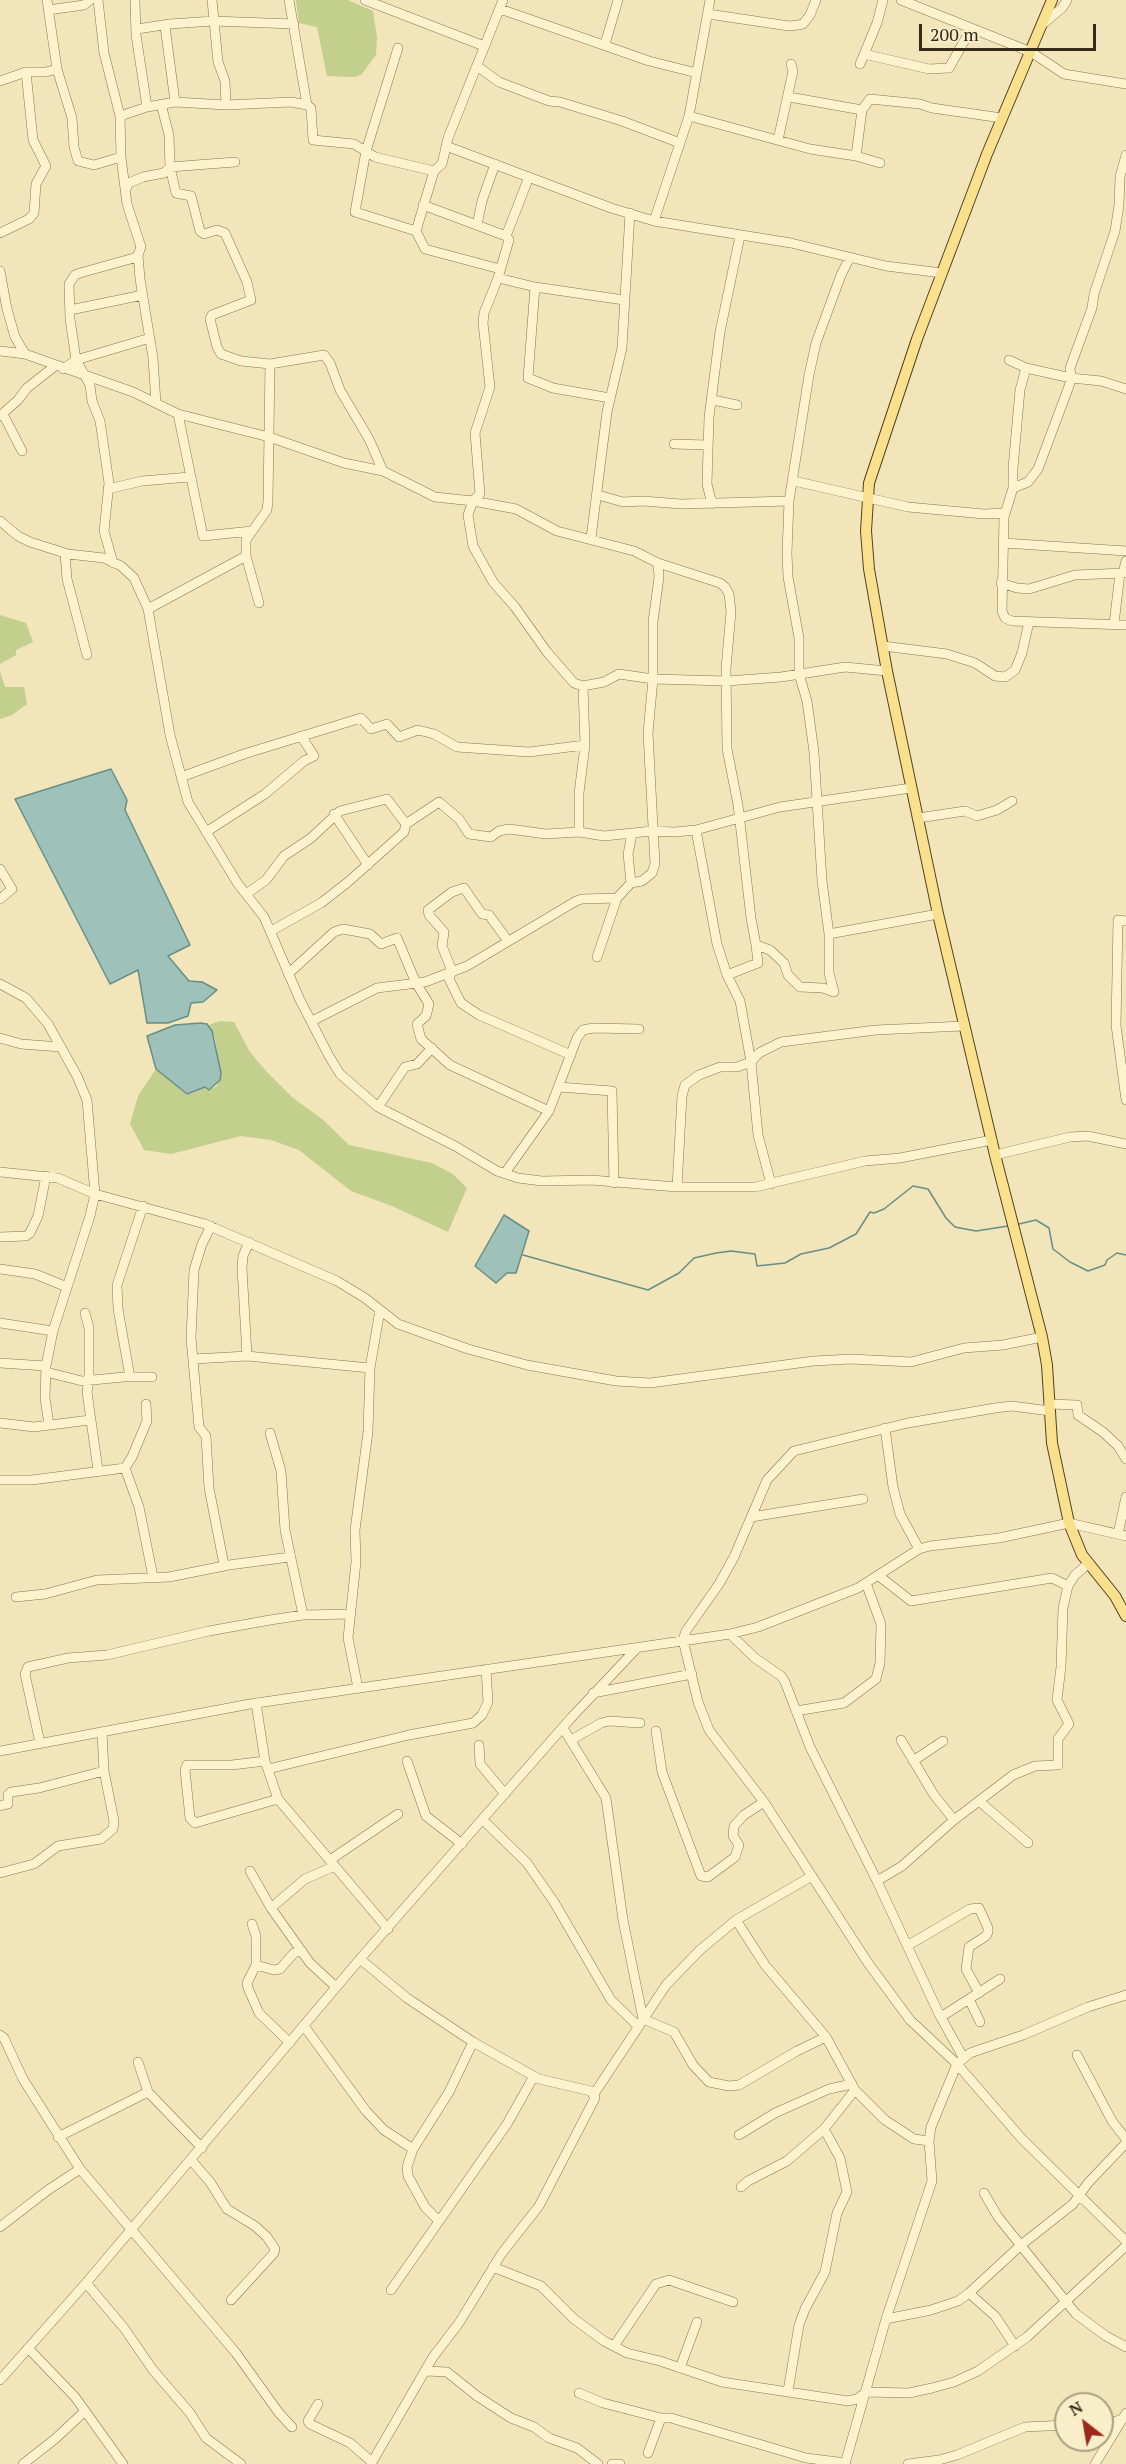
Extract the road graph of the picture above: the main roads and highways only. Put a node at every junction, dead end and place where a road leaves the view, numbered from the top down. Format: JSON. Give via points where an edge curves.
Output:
{"nodes":[{"id":1,"x":1052,"y":0,"type":"edge"},
{"id":2,"x":1126,"y":1616,"type":"edge"}],
"edges":[{"from":1,"to":2,"type":"main road","via":[[1002,118],[890,417],[867,499],[869,569],[963,1026],[1042,1337],[1052,1443],[1069,1523],[1077,1545]]}]}
